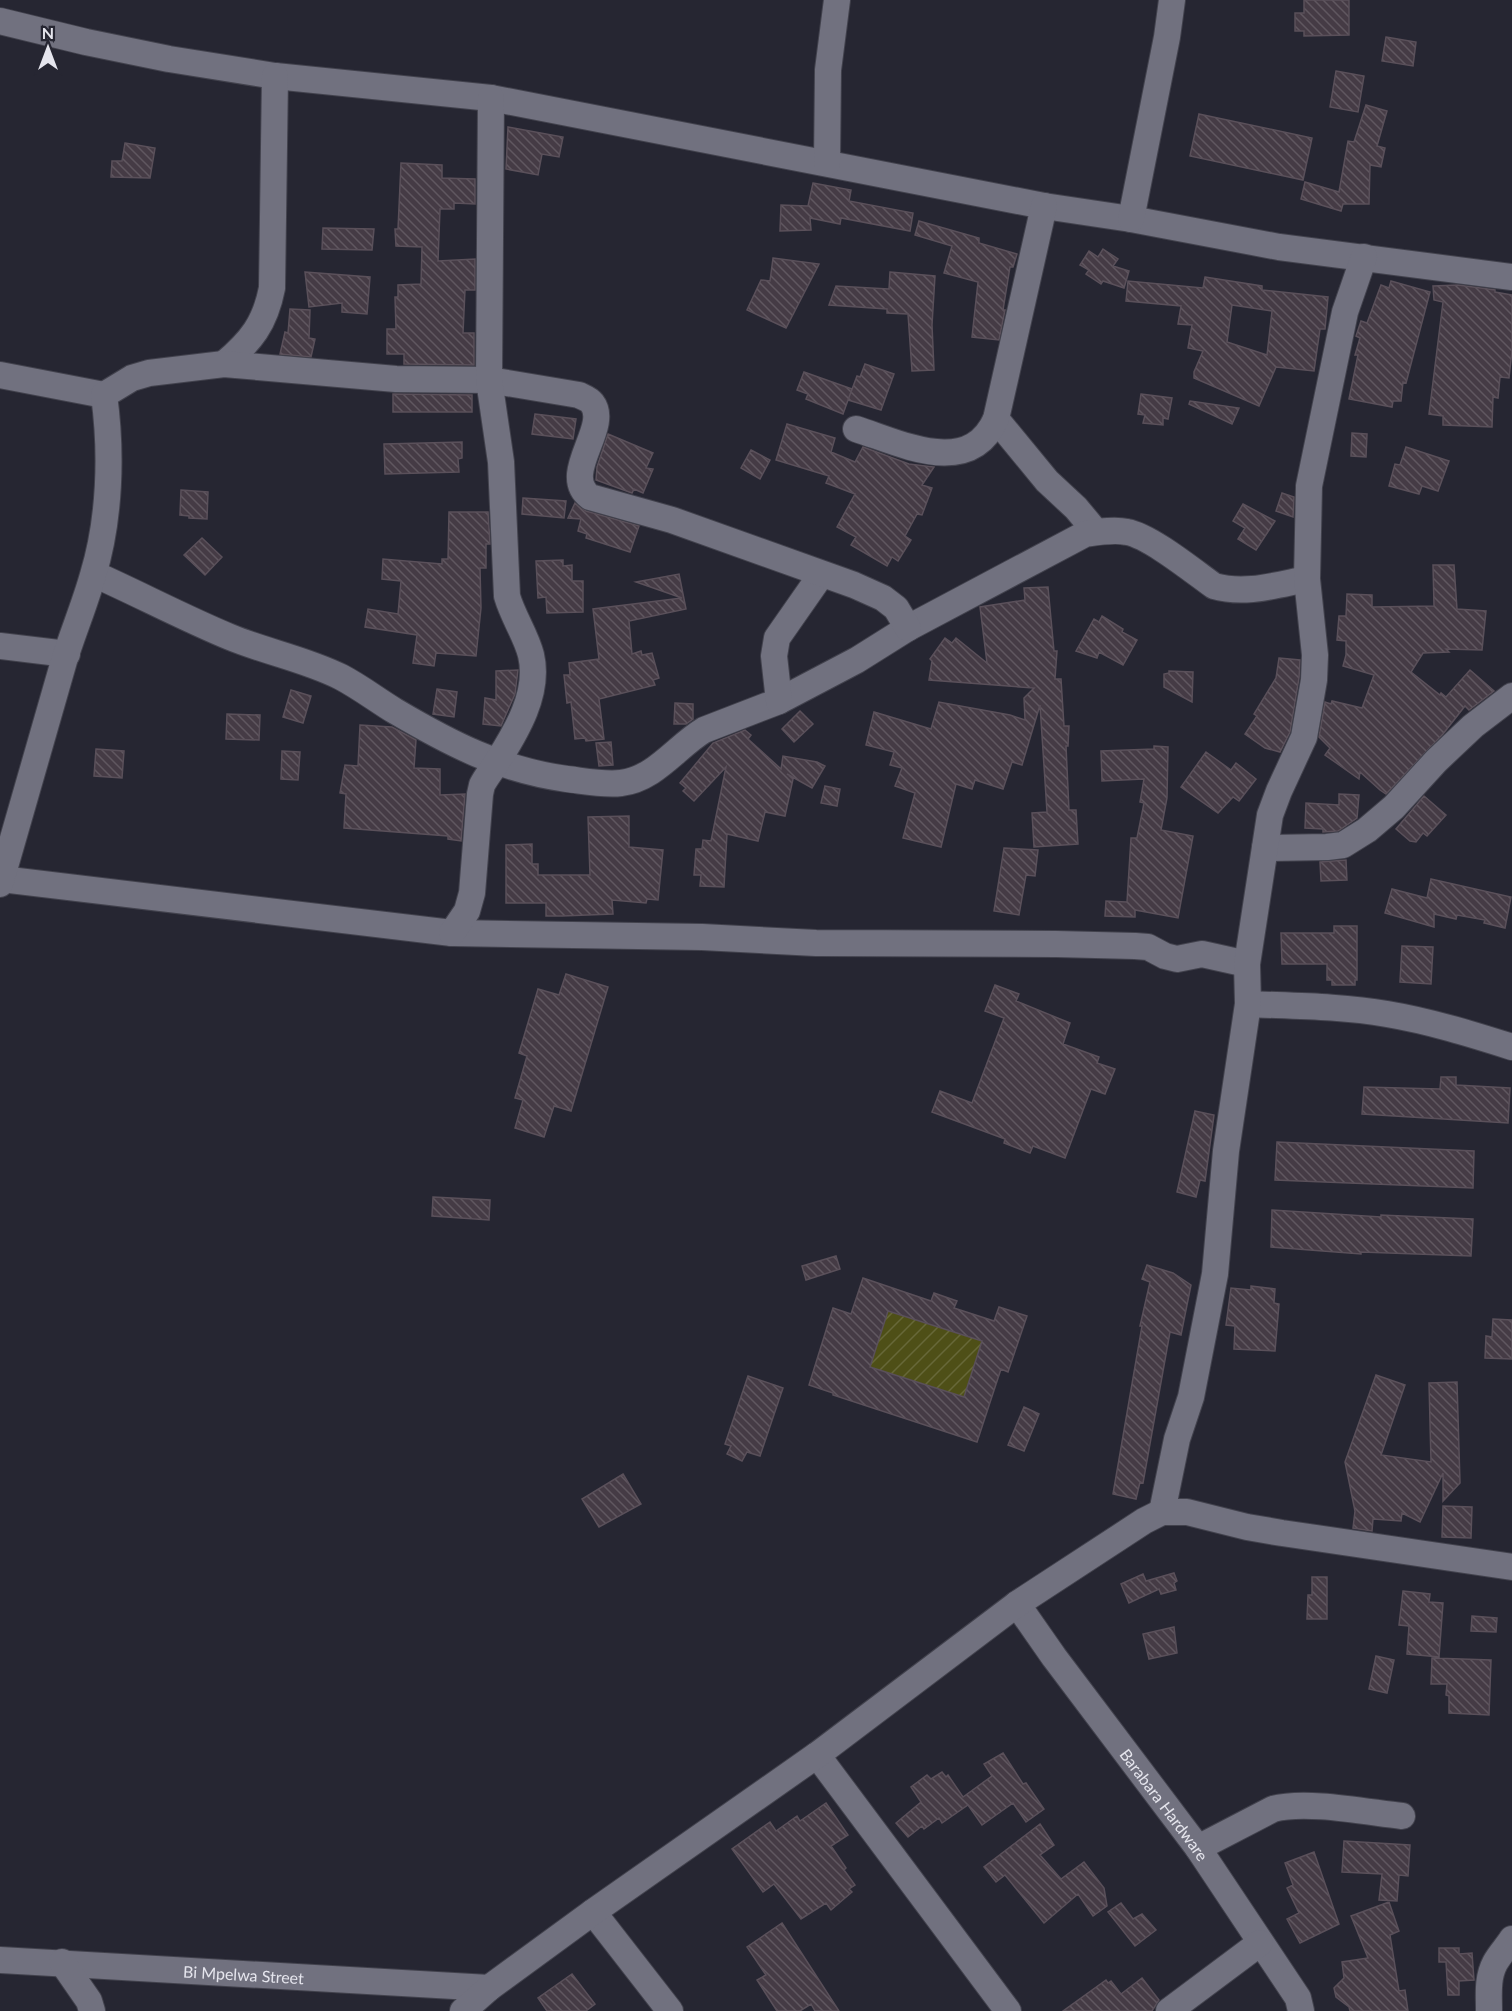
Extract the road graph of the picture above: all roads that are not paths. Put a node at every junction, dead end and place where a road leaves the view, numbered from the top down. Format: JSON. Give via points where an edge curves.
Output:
{"nodes":[{"id":1,"x":837,"y":0,"type":"edge"},
{"id":2,"x":1172,"y":0,"type":"edge"},
{"id":3,"x":0,"y":21,"type":"edge"},
{"id":4,"x":275,"y":76,"type":"junction"},
{"id":5,"x":491,"y":98,"type":"junction"},
{"id":6,"x":827,"y":164,"type":"junction"},
{"id":7,"x":1044,"y":206,"type":"junction"},
{"id":8,"x":1131,"y":219,"type":"junction"},
{"id":9,"x":1364,"y":257,"type":"junction"},
{"id":10,"x":1512,"y":277,"type":"edge"},
{"id":11,"x":224,"y":364,"type":"junction"},
{"id":12,"x":0,"y":375,"type":"edge"},
{"id":13,"x":489,"y":380,"type":"junction"},
{"id":14,"x":104,"y":395,"type":"junction"},
{"id":15,"x":996,"y":419,"type":"junction"},
{"id":16,"x":856,"y":429,"type":"dead end"},
{"id":17,"x":1096,"y":532,"type":"junction"},
{"id":18,"x":94,"y":574,"type":"junction"},
{"id":19,"x":821,"y":575,"type":"junction"},
{"id":20,"x":1307,"y":579,"type":"junction"},
{"id":21,"x":908,"y":628,"type":"junction"},
{"id":22,"x":0,"y":646,"type":"edge"},
{"id":23,"x":67,"y":654,"type":"junction"},
{"id":24,"x":1512,"y":696,"type":"edge"},
{"id":25,"x":779,"y":701,"type":"junction"},
{"id":26,"x":496,"y":763,"type":"junction"},
{"id":27,"x":1265,"y":848,"type":"junction"},
{"id":28,"x":1,"y":881,"type":"edge"},
{"id":29,"x":452,"y":933,"type":"junction"},
{"id":30,"x":1247,"y":964,"type":"junction"},
{"id":31,"x":1248,"y":1004,"type":"junction"},
{"id":32,"x":1512,"y":1047,"type":"edge"},
{"id":33,"x":1162,"y":1512,"type":"junction"},
{"id":34,"x":1512,"y":1567,"type":"edge"},
{"id":35,"x":1017,"y":1604,"type":"junction"},
{"id":36,"x":818,"y":1755,"type":"junction"},
{"id":37,"x":1402,"y":1816,"type":"dead end"},
{"id":38,"x":1198,"y":1848,"type":"junction"},
{"id":39,"x":592,"y":1912,"type":"junction"},
{"id":40,"x":1512,"y":1939,"type":"edge"},
{"id":41,"x":1260,"y":1943,"type":"junction"},
{"id":42,"x":0,"y":1960,"type":"edge"},
{"id":43,"x":62,"y":1962,"type":"junction"},
{"id":44,"x":489,"y":1988,"type":"junction"},
{"id":45,"x":92,"y":2011,"type":"edge"},
{"id":46,"x":463,"y":2011,"type":"edge"},
{"id":47,"x":670,"y":2011,"type":"edge"},
{"id":48,"x":1008,"y":2011,"type":"edge"},
{"id":49,"x":1169,"y":2011,"type":"edge"},
{"id":50,"x":1302,"y":2011,"type":"edge"},
{"id":51,"x":1489,"y":2011,"type":"edge"}],
"edges":[{"from":1,"to":6,"type":"street","via":[[828,69]]},
{"from":2,"to":8,"type":"street"},
{"from":3,"to":4,"type":"street","via":[[169,59]]},
{"from":4,"to":5,"type":"street"},
{"from":4,"to":11,"type":"street","via":[[272,288],[268,309],[246,346]]},
{"from":5,"to":6,"type":"street"},
{"from":5,"to":13,"type":"street"},
{"from":6,"to":7,"type":"street"},
{"from":7,"to":8,"type":"street"},
{"from":7,"to":15,"type":"street"},
{"from":8,"to":9,"type":"street","via":[[1279,247]]},
{"from":9,"to":10,"type":"street"},
{"from":9,"to":20,"type":"street","via":[[1345,312],[1310,486]]},
{"from":11,"to":13,"type":"street","via":[[396,379]]},
{"from":11,"to":14,"type":"street","via":[[149,373]]},
{"from":12,"to":14,"type":"street"},
{"from":13,"to":19,"type":"street","via":[[556,390],[591,402],[596,411],[594,428],[578,478],[590,497],[672,520]]},
{"from":13,"to":26,"type":"street","via":[[501,462],[507,596],[530,648],[533,672],[524,712]]},
{"from":14,"to":18,"type":"street","via":[[109,465]]},
{"from":15,"to":16,"type":"street","via":[[991,431],[974,446],[954,453],[920,449]]},
{"from":15,"to":17,"type":"street"},
{"from":17,"to":20,"type":"street","via":[[1128,532],[1143,538],[1214,586],[1227,590]]},
{"from":17,"to":21,"type":"street","via":[[1071,540]]},
{"from":18,"to":23,"type":"street"},
{"from":18,"to":26,"type":"street","via":[[231,637],[342,678],[418,724]]},
{"from":19,"to":21,"type":"street","via":[[883,598],[896,608]]},
{"from":19,"to":25,"type":"street","via":[[777,638],[774,656]]},
{"from":20,"to":27,"type":"street","via":[[1316,655],[1314,680],[1304,737],[1278,791]]},
{"from":21,"to":25,"type":"street"},
{"from":22,"to":23,"type":"street"},
{"from":23,"to":28,"type":"street"},
{"from":24,"to":27,"type":"street","via":[[1473,726],[1394,807],[1343,845]]},
{"from":25,"to":26,"type":"street","via":[[704,730],[638,779],[620,783],[545,776]]},
{"from":26,"to":29,"type":"street","via":[[480,794],[472,893],[467,911]]},
{"from":27,"to":30,"type":"street"},
{"from":28,"to":29,"type":"street"},
{"from":29,"to":30,"type":"street","via":[[1124,946],[1148,947],[1177,959],[1202,954]]},
{"from":30,"to":31,"type":"street"},
{"from":31,"to":32,"type":"street","via":[[1389,1014]]},
{"from":31,"to":33,"type":"street","via":[[1226,1151],[1215,1274],[1191,1397],[1177,1439]]},
{"from":33,"to":34,"type":"street","via":[[1187,1512],[1247,1527]]},
{"from":33,"to":35,"type":"street"},
{"from":35,"to":36,"type":"street"},
{"from":35,"to":38,"type":"street","name":"Barabara Hardware"},
{"from":36,"to":39,"type":"street"},
{"from":36,"to":48,"type":"street"},
{"from":37,"to":38,"type":"street","via":[[1283,1806]]},
{"from":38,"to":41,"type":"street","name":"Barabara Hardware"},
{"from":39,"to":44,"type":"street"},
{"from":39,"to":47,"type":"street"},
{"from":40,"to":51,"type":"street","via":[[1491,1974]]},
{"from":41,"to":49,"type":"street"},
{"from":41,"to":50,"type":"street","name":"Barabara Hardware","via":[[1298,1998]]},
{"from":42,"to":43,"type":"street","name":"Bi Mpelwa Street"},
{"from":43,"to":44,"type":"street","name":"Bi Mpelwa Street"},
{"from":43,"to":45,"type":"street"},
{"from":44,"to":46,"type":"street"}]}
